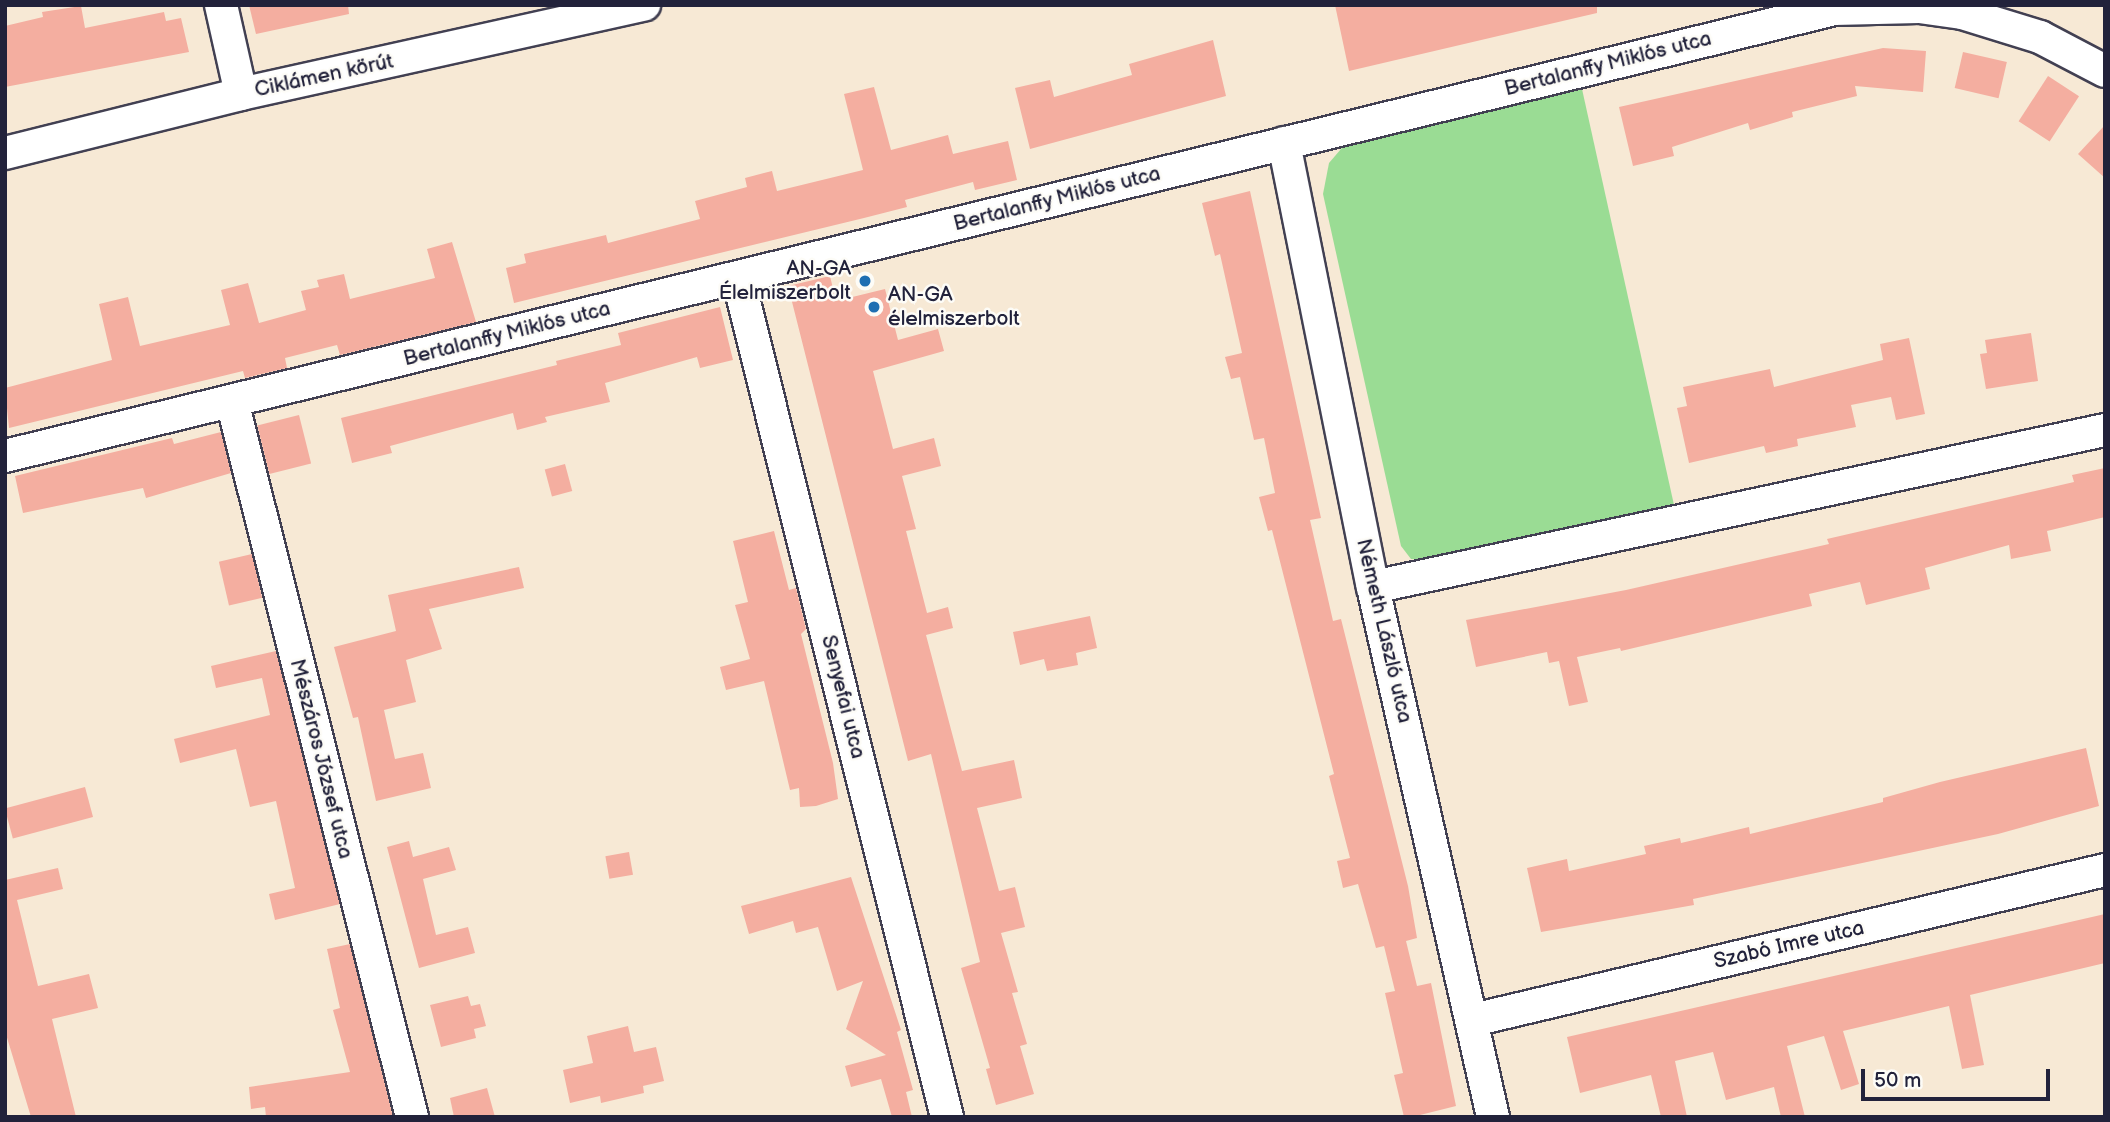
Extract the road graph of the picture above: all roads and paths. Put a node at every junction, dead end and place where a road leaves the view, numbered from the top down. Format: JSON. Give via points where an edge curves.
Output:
{"nodes":[{"id":1,"x":221,"y":5,"type":"edge"},
{"id":2,"x":644,"y":5,"type":"edge"},
{"id":3,"x":2105,"y":71,"type":"edge"},
{"id":4,"x":241,"y":94,"type":"junction"},
{"id":5,"x":1284,"y":143,"type":"junction"},
{"id":6,"x":5,"y":153,"type":"edge"},
{"id":7,"x":738,"y":278,"type":"junction"},
{"id":8,"x":232,"y":401,"type":"junction"},
{"id":9,"x":2105,"y":429,"type":"edge"},
{"id":10,"x":5,"y":456,"type":"edge"},
{"id":11,"x":1373,"y":587,"type":"junction"},
{"id":12,"x":2105,"y":870,"type":"edge"},
{"id":13,"x":1473,"y":1020,"type":"junction"},
{"id":14,"x":412,"y":1117,"type":"edge"},
{"id":15,"x":947,"y":1117,"type":"edge"},
{"id":16,"x":1493,"y":1117,"type":"edge"}],
"edges":[{"from":1,"to":4,"type":"street"},
{"from":2,"to":4,"type":"street","name":"Ciklámen körút"},
{"from":3,"to":5,"type":"street","name":"Bertalanffy Miklós utca","via":[[2040,37],[1962,13],[1919,7],[1834,9]]},
{"from":4,"to":6,"type":"street","name":"Ciklámen körút"},
{"from":5,"to":7,"type":"street","name":"Bertalanffy Miklós utca"},
{"from":5,"to":11,"type":"street","name":"Németh László utca"},
{"from":7,"to":8,"type":"street","name":"Bertalanffy Miklós utca"},
{"from":7,"to":15,"type":"street","name":"Senyefai utca"},
{"from":8,"to":10,"type":"street","name":"Bertalanffy Miklós utca"},
{"from":8,"to":14,"type":"street","name":"Mészáros József utca"},
{"from":9,"to":11,"type":"street"},
{"from":11,"to":13,"type":"street","name":"Németh László utca"},
{"from":12,"to":13,"type":"street","name":"Szabó Imre utca"},
{"from":13,"to":16,"type":"street","name":"Németh László utca"}]}
